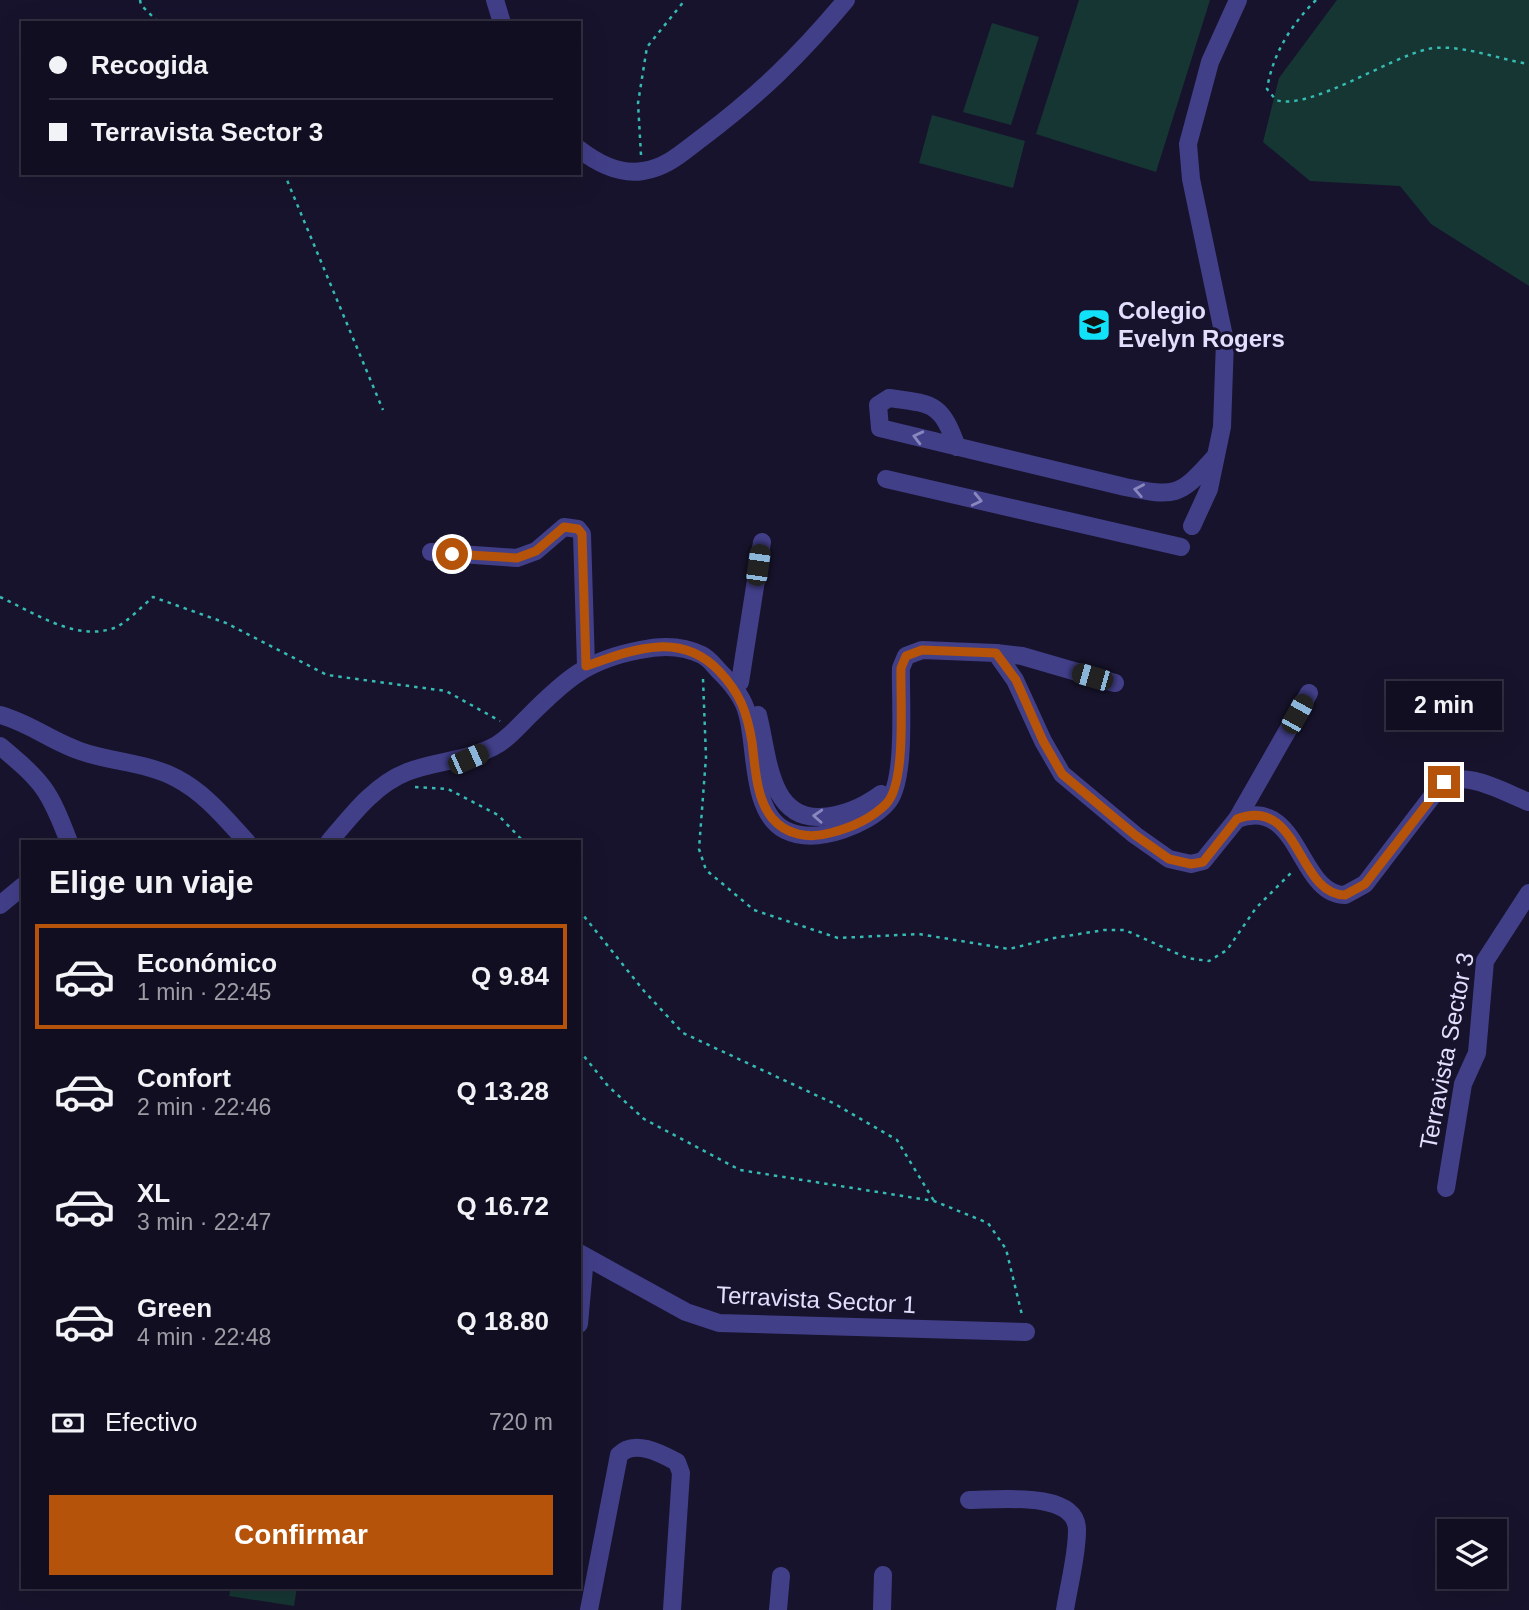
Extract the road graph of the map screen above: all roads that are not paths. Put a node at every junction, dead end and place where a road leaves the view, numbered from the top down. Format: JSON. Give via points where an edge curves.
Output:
{"nodes":[{"id":1,"x":495,"y":0,"type":"edge"},
{"id":2,"x":846,"y":0,"type":"edge"},
{"id":3,"x":1238,"y":0,"type":"edge"},
{"id":4,"x":501,"y":21,"type":"edge"},
{"id":5,"x":581,"y":151,"type":"edge"},
{"id":6,"x":957,"y":447,"type":"junction"},
{"id":7,"x":1217,"y":456,"type":"junction"},
{"id":8,"x":886,"y":479,"type":"dead end"},
{"id":9,"x":1178,"y":491,"type":"junction"},
{"id":10,"x":762,"y":542,"type":"dead end"},
{"id":11,"x":1181,"y":547,"type":"dead end"},
{"id":12,"x":431,"y":552,"type":"dead end"},
{"id":13,"x":996,"y":653,"type":"junction"},
{"id":14,"x":586,"y":666,"type":"junction"},
{"id":15,"x":716,"y":668,"type":"junction"},
{"id":16,"x":740,"y":682,"type":"junction"},
{"id":17,"x":1115,"y":684,"type":"dead end"},
{"id":18,"x":1309,"y":692,"type":"dead end"},
{"id":19,"x":0,"y":715,"type":"edge"},
{"id":20,"x":0,"y":746,"type":"edge"},
{"id":21,"x":898,"y":777,"type":"junction"},
{"id":22,"x":1529,"y":802,"type":"edge"},
{"id":23,"x":1237,"y":819,"type":"junction"},
{"id":24,"x":68,"y":840,"type":"edge"},
{"id":25,"x":245,"y":840,"type":"edge"},
{"id":26,"x":331,"y":840,"type":"edge"},
{"id":27,"x":21,"y":888,"type":"edge"},
{"id":28,"x":1529,"y":892,"type":"edge"},
{"id":29,"x":0,"y":905,"type":"edge"},
{"id":30,"x":1447,"y":1188,"type":"dead end"},
{"id":31,"x":582,"y":1255,"type":"edge"},
{"id":32,"x":581,"y":1278,"type":"edge"},
{"id":33,"x":1026,"y":1332,"type":"road end"},
{"id":34,"x":969,"y":1500,"type":"dead end"},
{"id":35,"x":883,"y":1575,"type":"dead end"},
{"id":36,"x":781,"y":1576,"type":"dead end"},
{"id":37,"x":589,"y":1610,"type":"edge"},
{"id":38,"x":672,"y":1610,"type":"edge"},
{"id":39,"x":778,"y":1610,"type":"edge"},
{"id":40,"x":882,"y":1610,"type":"edge"},
{"id":41,"x":1065,"y":1610,"type":"edge"}],
"edges":[{"from":1,"to":4,"type":"street"},
{"from":2,"to":5,"type":"street","via":[[808,46],[753,99],[664,166],[642,172],[597,164]]},
{"from":3,"to":7,"type":"street","via":[[1210,62],[1188,144],[1191,179],[1225,341]]},
{"from":6,"to":6,"type":"street","one_way":true,"via":[[880,428],[877,408],[884,399],[892,398],[925,404],[944,415]]},
{"from":9,"to":6,"type":"street","one_way":true,"via":[[1161,494],[1125,487]]},
{"from":7,"to":9,"type":"street"},
{"from":7,"to":9,"type":"street","via":[[1209,489],[1192,526]]},
{"from":8,"to":11,"type":"street","one_way":true},
{"from":10,"to":16,"type":"street"},
{"from":12,"to":14,"type":"street","via":[[517,558],[536,551],[564,527],[578,529],[582,534]]},
{"from":13,"to":17,"type":"street","via":[[1022,656]]},
{"from":13,"to":21,"type":"street","via":[[922,650],[906,656],[901,668]]},
{"from":13,"to":23,"type":"street","via":[[1016,680],[1062,774],[1169,859],[1203,862]]},
{"from":14,"to":15,"type":"street","via":[[661,646],[701,654]]},
{"from":14,"to":26,"type":"street","via":[[496,746],[468,759],[408,771],[384,785]]},
{"from":15,"to":16,"type":"street"},
{"from":15,"to":21,"type":"street","via":[[748,714],[762,799],[783,829],[802,836],[845,829],[888,803]]},
{"from":21,"to":16,"type":"street","one_way":true,"via":[[858,809],[834,817],[814,818],[790,810],[778,794],[758,715]]},
{"from":18,"to":23,"type":"street"},
{"from":19,"to":25,"type":"street","via":[[82,752],[174,777],[208,800]]},
{"from":20,"to":24,"type":"street","via":[[37,778],[53,799]]},
{"from":22,"to":23,"type":"street","via":[[1464,779],[1444,782],[1365,884],[1345,895],[1328,890],[1273,819]]},
{"from":27,"to":29,"type":"street"},
{"from":28,"to":30,"type":"street","name":"Terravista Sector 3","via":[[1485,961],[1476,1062],[1463,1084]]},
{"from":31,"to":32,"type":"street"},
{"from":31,"to":33,"type":"street","name":"Terravista Sector 1","via":[[686,1312],[719,1323]]},
{"from":34,"to":41,"type":"street","via":[[1052,1502],[1069,1510],[1077,1529]]},
{"from":35,"to":40,"type":"street"},
{"from":36,"to":39,"type":"street"},
{"from":37,"to":38,"type":"street","via":[[619,1455],[633,1446],[677,1462],[681,1473]]}]}
